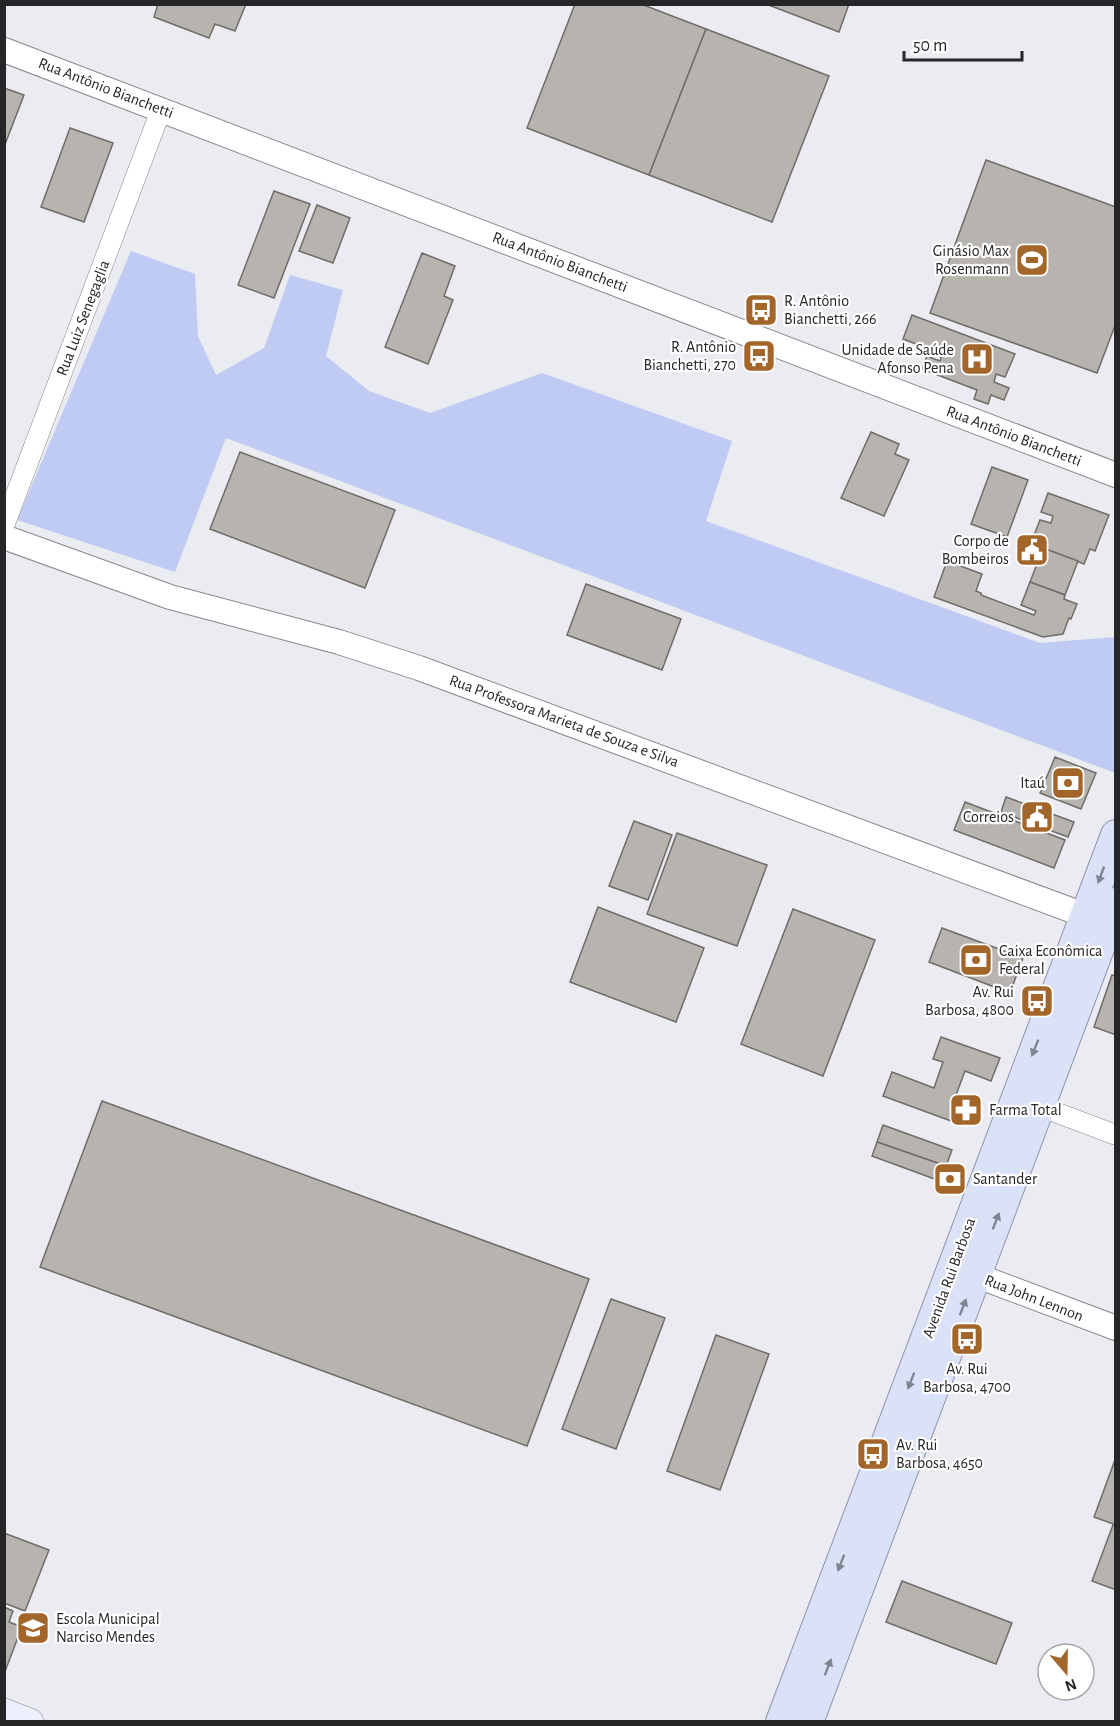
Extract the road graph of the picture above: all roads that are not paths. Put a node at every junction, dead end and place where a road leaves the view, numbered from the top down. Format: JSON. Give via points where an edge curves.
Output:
{"nodes":[{"id":1,"x":4,"y":50,"type":"edge"},
{"id":2,"x":161,"y":110,"type":"junction"},
{"id":3,"x":1116,"y":475,"type":"edge"},
{"id":4,"x":4,"y":526,"type":"edge"},
{"id":5,"x":4,"y":537,"type":"edge"},
{"id":6,"x":1116,"y":835,"type":"edge"},
{"id":7,"x":1106,"y":917,"type":"edge"},
{"id":8,"x":1039,"y":1106,"type":"junction"},
{"id":9,"x":1116,"y":1134,"type":"edge"},
{"id":10,"x":964,"y":1271,"type":"junction"},
{"id":11,"x":1116,"y":1328,"type":"edge"},
{"id":12,"x":781,"y":1722,"type":"edge"},
{"id":13,"x":808,"y":1722,"type":"edge"}],
"edges":[{"from":1,"to":2,"type":"street","name":"Rua Antônio Bianchetti"},
{"from":2,"to":3,"type":"street","name":"Rua Antônio Bianchetti"},
{"from":2,"to":4,"type":"street","name":"Rua Luiz Senegaglia"},
{"from":5,"to":7,"type":"street","name":"Rua Professora Marieta de Souza e Silva","via":[[170,597],[339,642],[419,668]]},
{"from":6,"to":7,"type":"main road","name":"Avenida Rui Barbosa","one_way":true},
{"from":7,"to":8,"type":"main road","name":"Avenida Rui Barbosa"},
{"from":7,"to":10,"type":"main road","name":"Avenida Rui Barbosa","one_way":true},
{"from":8,"to":9,"type":"street"},
{"from":10,"to":8,"type":"main road","name":"Avenida Rui Barbosa","one_way":true},
{"from":10,"to":11,"type":"street","name":"Rua John Lennon"},
{"from":10,"to":12,"type":"main road","name":"Avenida Rui Barbosa","one_way":true},
{"from":13,"to":10,"type":"main road","name":"Avenida Rui Barbosa","one_way":true}]}
